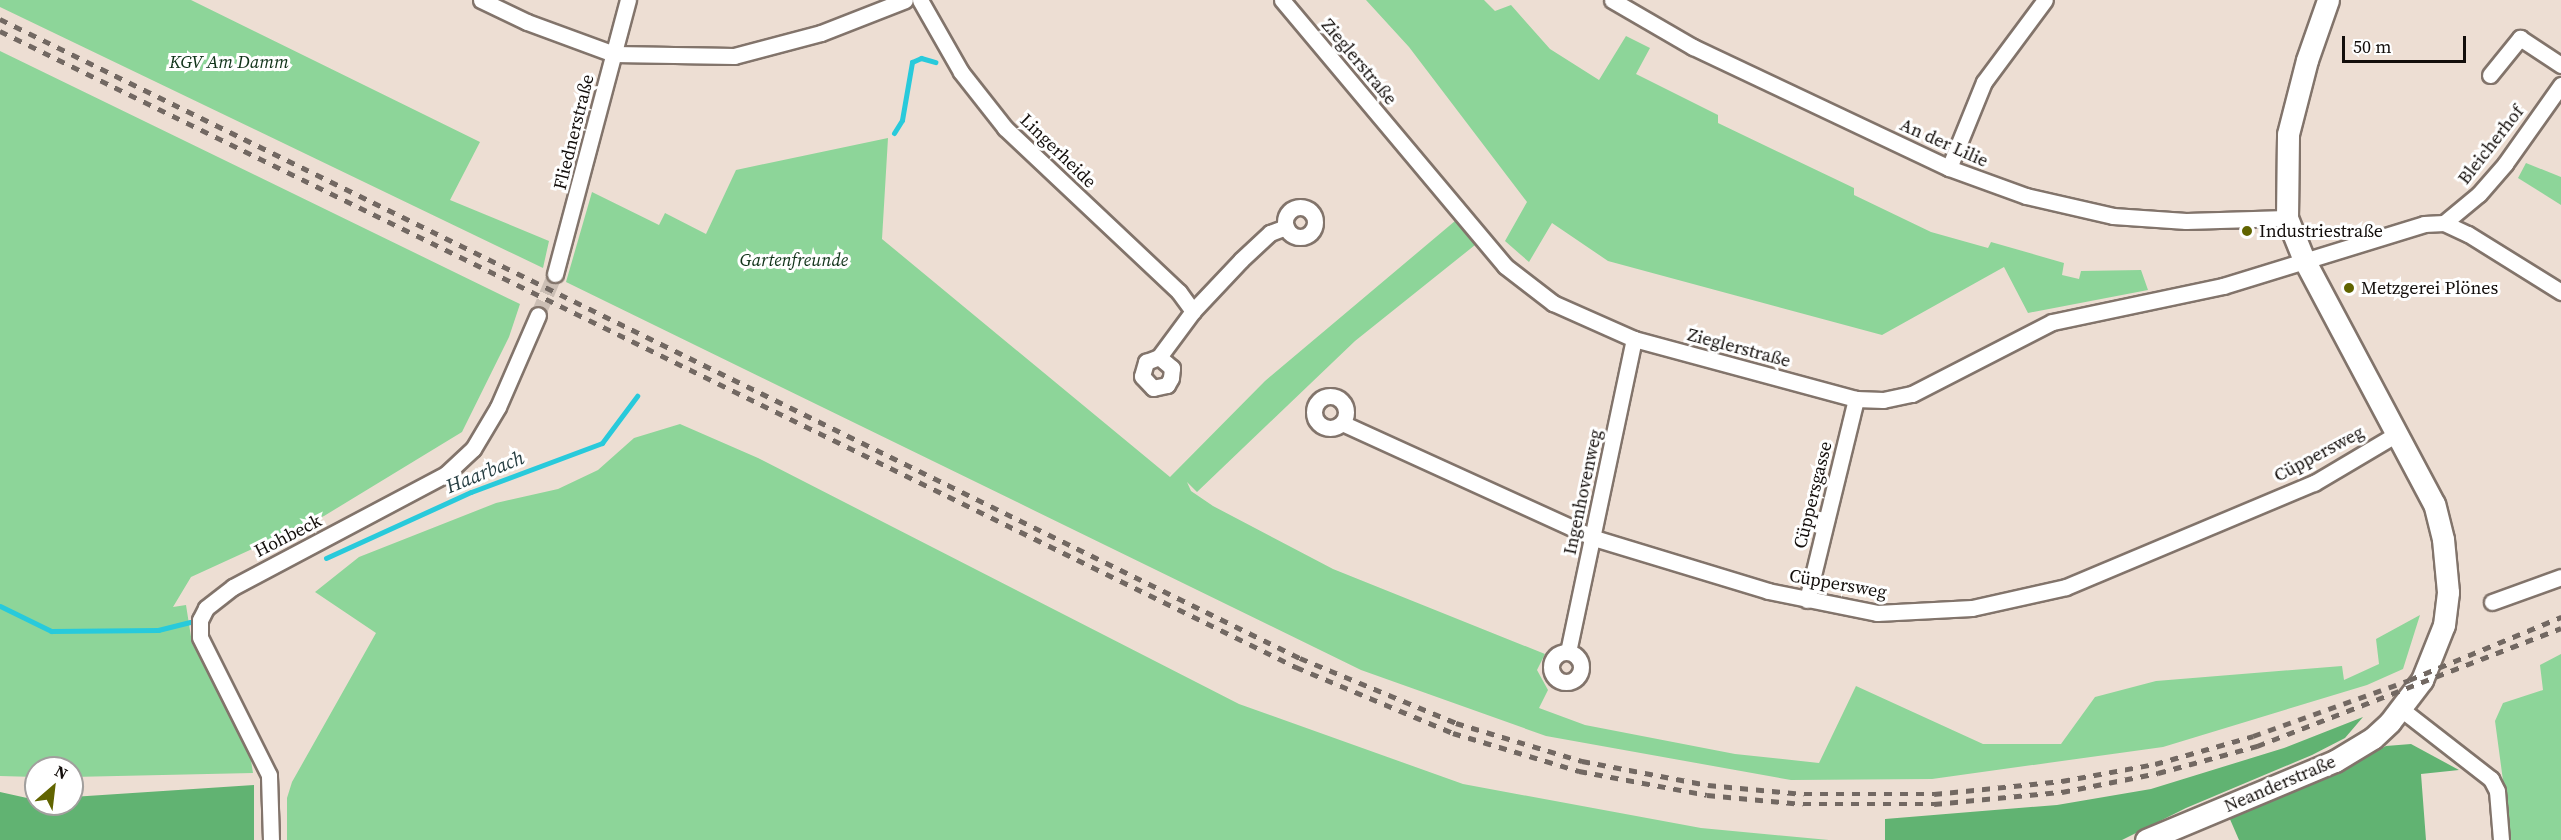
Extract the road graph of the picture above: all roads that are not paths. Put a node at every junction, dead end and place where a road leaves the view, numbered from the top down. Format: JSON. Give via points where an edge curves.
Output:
{"nodes":[{"id":1,"x":481,"y":0,"type":"edge"},
{"id":2,"x":628,"y":0,"type":"edge"},
{"id":3,"x":905,"y":0,"type":"edge"},
{"id":4,"x":920,"y":0,"type":"edge"},
{"id":5,"x":1282,"y":0,"type":"edge"},
{"id":6,"x":1612,"y":0,"type":"edge"},
{"id":7,"x":2045,"y":0,"type":"edge"},
{"id":8,"x":2328,"y":0,"type":"edge"},
{"id":9,"x":614,"y":54,"type":"junction"},
{"id":10,"x":2561,"y":65,"type":"edge"},
{"id":11,"x":2490,"y":75,"type":"dead end"},
{"id":12,"x":2561,"y":85,"type":"edge"},
{"id":13,"x":1948,"y":168,"type":"junction"},
{"id":14,"x":2287,"y":218,"type":"junction"},
{"id":15,"x":2444,"y":223,"type":"junction"},
{"id":16,"x":1286,"y":227,"type":"dead end"},
{"id":17,"x":2304,"y":260,"type":"junction"},
{"id":18,"x":555,"y":274,"type":"tunnel mouth"},
{"id":19,"x":2561,"y":292,"type":"edge"},
{"id":20,"x":1193,"y":311,"type":"junction"},
{"id":21,"x":538,"y":315,"type":"tunnel mouth"},
{"id":22,"x":1634,"y":339,"type":"junction"},
{"id":23,"x":1160,"y":357,"type":"dead end"},
{"id":24,"x":1856,"y":399,"type":"junction"},
{"id":25,"x":1342,"y":423,"type":"dead end"},
{"id":26,"x":2395,"y":435,"type":"junction"},
{"id":27,"x":1594,"y":538,"type":"junction"},
{"id":28,"x":2561,"y":577,"type":"edge"},
{"id":29,"x":1807,"y":600,"type":"junction"},
{"id":30,"x":2492,"y":602,"type":"dead end"},
{"id":31,"x":1568,"y":652,"type":"dead end"},
{"id":32,"x":2401,"y":709,"type":"junction"},
{"id":33,"x":271,"y":840,"type":"edge"},
{"id":34,"x":2146,"y":840,"type":"edge"},
{"id":35,"x":2501,"y":840,"type":"edge"}],
"edges":[{"from":1,"to":9,"type":"street","via":[[527,22]]},
{"from":2,"to":9,"type":"street","name":"Fliednerstraße"},
{"from":3,"to":9,"type":"street","via":[[821,33],[734,56]]},
{"from":4,"to":20,"type":"street","name":"Lingerheide","via":[[961,72],[1005,128],[1179,292]]},
{"from":5,"to":22,"type":"street","name":"Zieglerstraße","via":[[1505,266],[1553,303]]},
{"from":6,"to":13,"type":"street","name":"An der Lilie","via":[[1693,47]]},
{"from":7,"to":13,"type":"street","via":[[1984,82]]},
{"from":8,"to":14,"type":"street","via":[[2288,134]]},
{"from":9,"to":18,"type":"street","name":"Fliednerstraße"},
{"from":10,"to":11,"type":"street","via":[[2520,38]]},
{"from":12,"to":15,"type":"street","name":"Bleicherhof","via":[[2505,164],[2479,194]]},
{"from":13,"to":14,"type":"street","name":"An der Lilie","via":[[2068,208],[2113,216],[2186,221]]},
{"from":14,"to":17,"type":"street"},
{"from":15,"to":17,"type":"street","name":"Zieglerstraße","via":[[2424,224]]},
{"from":15,"to":19,"type":"street"},
{"from":16,"to":20,"type":"street","via":[[1270,233]]},
{"from":17,"to":24,"type":"street","name":"Zieglerstraße","via":[[2223,286],[2052,322],[1912,394],[1883,400]]},
{"from":17,"to":26,"type":"street"},
{"from":20,"to":23,"type":"street"},
{"from":21,"to":33,"type":"street","name":"Hohbeck","via":[[498,407],[473,449],[446,474],[232,586],[206,608],[200,620],[200,638],[269,775]]},
{"from":22,"to":24,"type":"street","name":"Zieglerstraße"},
{"from":22,"to":27,"type":"street","name":"Ingenhovenweg"},
{"from":24,"to":29,"type":"street","name":"Cüppersgasse"},
{"from":25,"to":27,"type":"street","name":"Cüppersweg"},
{"from":26,"to":29,"type":"street","name":"Cüppersweg","via":[[2314,483],[2066,586],[1972,608],[1923,612],[1877,613]]},
{"from":26,"to":32,"type":"street","via":[[2433,504],[2443,539],[2448,592],[2436,652]]},
{"from":27,"to":29,"type":"street","name":"Cüppersweg"},
{"from":27,"to":31,"type":"street","name":"Ingenhovenweg"},
{"from":28,"to":30,"type":"street"},
{"from":32,"to":34,"type":"street","name":"Neanderstraße","via":[[2373,738],[2335,761]]},
{"from":32,"to":35,"type":"street","via":[[2491,779],[2497,791]]}]}
